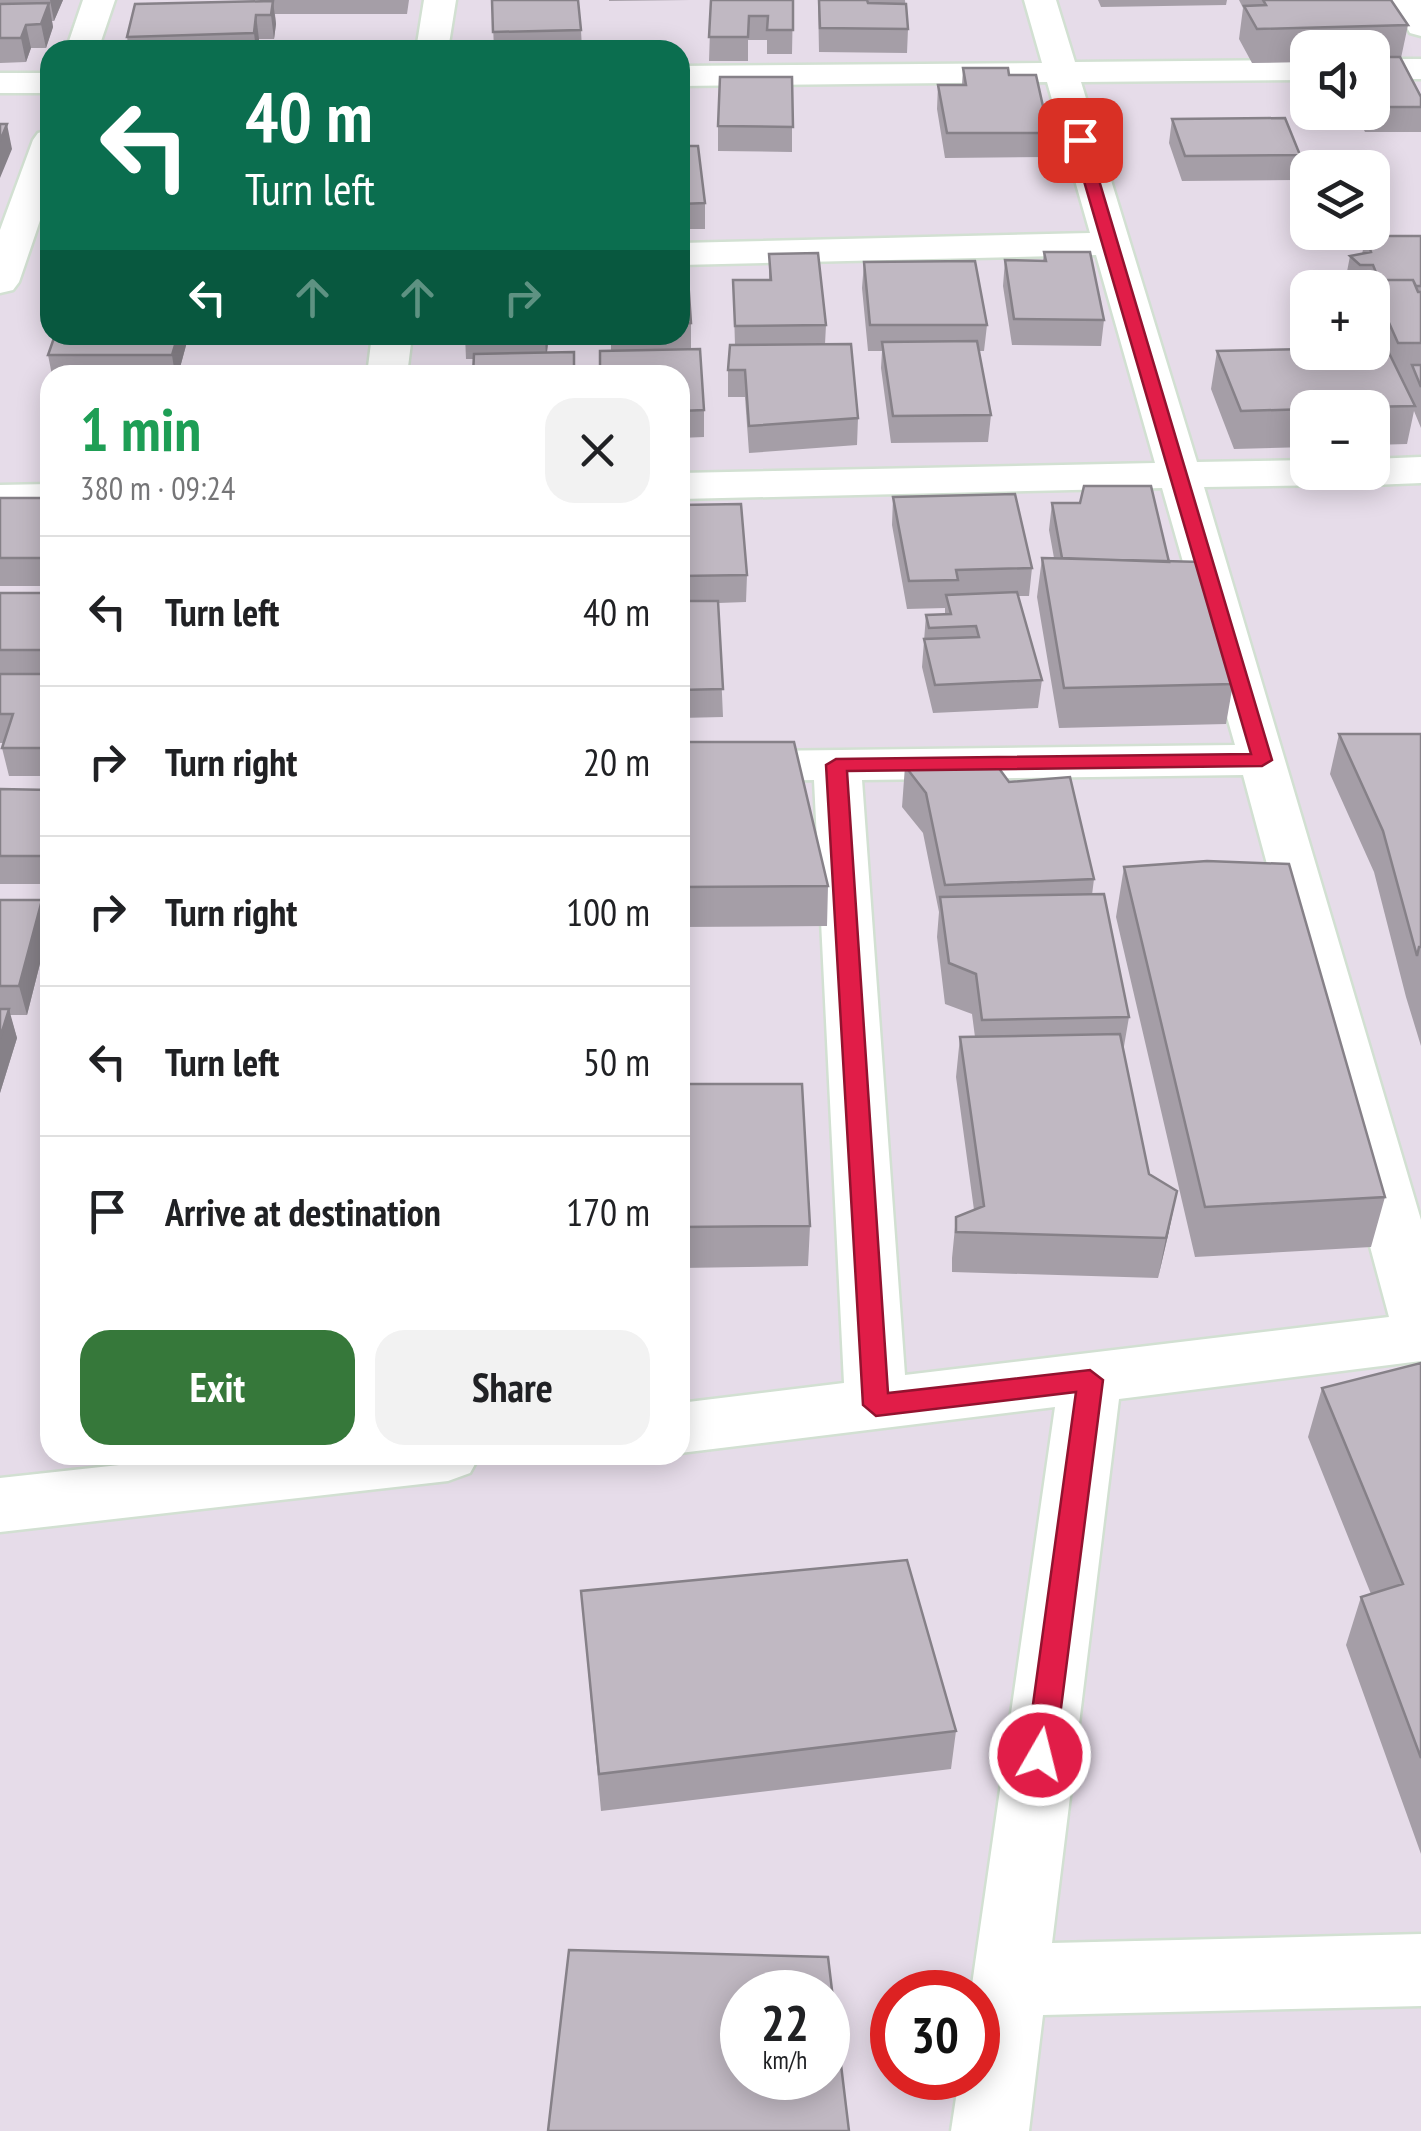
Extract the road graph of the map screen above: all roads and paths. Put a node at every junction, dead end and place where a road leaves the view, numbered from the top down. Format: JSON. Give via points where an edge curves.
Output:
{"nodes":[{"id":1,"x":99,"y":0,"type":"edge"},
{"id":2,"x":440,"y":0,"type":"edge"},
{"id":3,"x":1040,"y":0,"type":"edge"},
{"id":4,"x":1407,"y":0,"type":"edge"},
{"id":5,"x":1421,"y":26,"type":"edge"},
{"id":6,"x":85,"y":40,"type":"edge"},
{"id":7,"x":434,"y":40,"type":"edge"},
{"id":8,"x":1421,"y":69,"type":"edge"},
{"id":9,"x":1290,"y":70,"type":"edge"},
{"id":10,"x":1390,"y":70,"type":"edge"},
{"id":11,"x":1059,"y":71,"type":"junction"},
{"id":12,"x":690,"y":76,"type":"edge"},
{"id":13,"x":40,"y":82,"type":"edge"},
{"id":14,"x":0,"y":83,"type":"edge"},
{"id":15,"x":40,"y":168,"type":"edge"},
{"id":16,"x":1110,"y":244,"type":"junction"},
{"id":17,"x":690,"y":254,"type":"edge"},
{"id":18,"x":0,"y":282,"type":"edge"},
{"id":19,"x":1421,"y":470,"type":"edge"},
{"id":20,"x":1390,"y":471,"type":"edge"},
{"id":21,"x":1290,"y":473,"type":"edge"},
{"id":22,"x":1180,"y":476,"type":"junction"},
{"id":23,"x":690,"y":486,"type":"edge"},
{"id":24,"x":40,"y":497,"type":"edge"},
{"id":25,"x":0,"y":498,"type":"edge"},
{"id":26,"x":1262,"y":760,"type":"junction"},
{"id":27,"x":836,"y":765,"type":"junction"},
{"id":28,"x":690,"y":767,"type":"edge"},
{"id":29,"x":1421,"y":1324,"type":"edge"},
{"id":30,"x":1421,"y":1337,"type":"edge"},
{"id":31,"x":1090,"y":1380,"type":"junction"},
{"id":32,"x":876,"y":1405,"type":"junction"},
{"id":33,"x":690,"y":1427,"type":"edge"},
{"id":34,"x":267,"y":1466,"type":"edge"},
{"id":35,"x":0,"y":1505,"type":"edge"},
{"id":36,"x":1421,"y":1970,"type":"edge"},
{"id":37,"x":1010,"y":1980,"type":"junction"},
{"id":38,"x":990,"y":2131,"type":"edge"}],
"edges":[{"from":1,"to":6,"type":"street"},
{"from":2,"to":7,"type":"street"},
{"from":3,"to":11,"type":"street"},
{"from":4,"to":5,"type":"street"},
{"from":8,"to":10,"type":"street"},
{"from":9,"to":11,"type":"street"},
{"from":11,"to":12,"type":"street"},
{"from":11,"to":16,"type":"street"},
{"from":13,"to":14,"type":"street"},
{"from":15,"to":18,"type":"street"},
{"from":16,"to":17,"type":"street"},
{"from":16,"to":22,"type":"street"},
{"from":19,"to":20,"type":"street"},
{"from":21,"to":22,"type":"street"},
{"from":22,"to":23,"type":"street"},
{"from":22,"to":26,"type":"street"},
{"from":24,"to":25,"type":"street"},
{"from":26,"to":27,"type":"street"},
{"from":26,"to":29,"type":"street"},
{"from":27,"to":28,"type":"street"},
{"from":27,"to":32,"type":"street"},
{"from":30,"to":31,"type":"street"},
{"from":31,"to":32,"type":"street"},
{"from":31,"to":37,"type":"street"},
{"from":32,"to":33,"type":"street"},
{"from":34,"to":35,"type":"street"},
{"from":36,"to":37,"type":"street"},
{"from":37,"to":38,"type":"street"}]}
